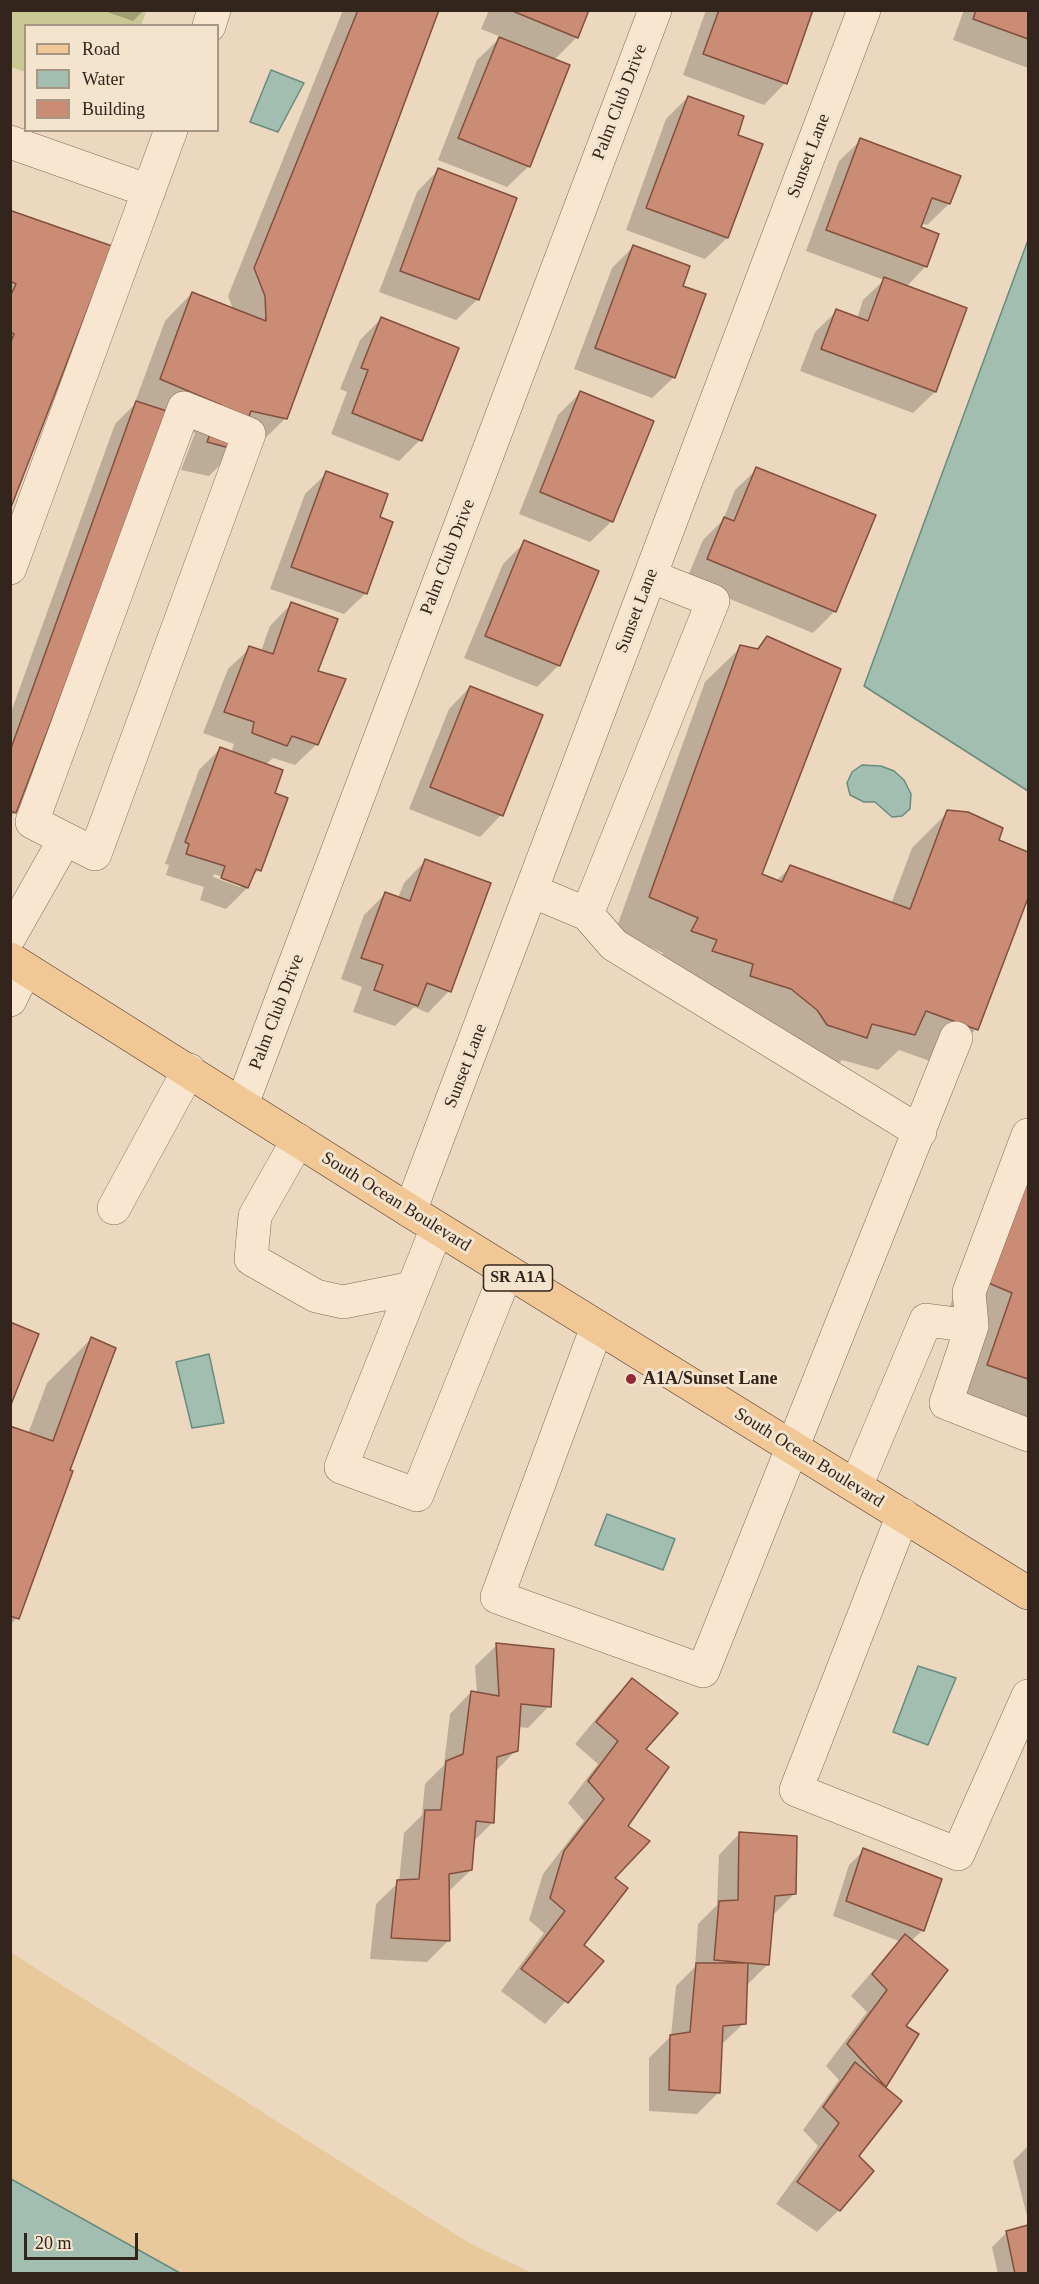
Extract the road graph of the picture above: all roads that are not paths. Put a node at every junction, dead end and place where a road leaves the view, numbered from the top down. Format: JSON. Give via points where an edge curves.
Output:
{"nodes":[{"id":1,"x":654,"y":10,"type":"edge"},
{"id":2,"x":864,"y":10,"type":"edge"},
{"id":3,"x":170,"y":132,"type":"edge"},
{"id":4,"x":10,"y":142,"type":"edge"},
{"id":5,"x":148,"y":191,"type":"junction"},
{"id":6,"x":10,"y":568,"type":"edge"},
{"id":7,"x":650,"y":576,"type":"junction"},
{"id":8,"x":65,"y":839,"type":"junction"},
{"id":9,"x":532,"y":891,"type":"junction"},
{"id":10,"x":587,"y":914,"type":"junction"},
{"id":11,"x":10,"y":936,"type":"edge"},
{"id":12,"x":18,"y":964,"type":"edge"},
{"id":13,"x":10,"y":1000,"type":"edge"},
{"id":14,"x":956,"y":1038,"type":"dead end"},
{"id":15,"x":189,"y":1070,"type":"junction"},
{"id":16,"x":242,"y":1104,"type":"junction"},
{"id":17,"x":920,"y":1132,"type":"junction"},
{"id":18,"x":1029,"y":1135,"type":"edge"},
{"id":19,"x":298,"y":1140,"type":"junction"},
{"id":20,"x":114,"y":1208,"type":"dead end"},
{"id":21,"x":423,"y":1220,"type":"junction"},
{"id":22,"x":507,"y":1271,"type":"junction"},
{"id":23,"x":413,"y":1288,"type":"junction"},
{"id":24,"x":972,"y":1326,"type":"junction"},
{"id":25,"x":597,"y":1327,"type":"junction"},
{"id":26,"x":1029,"y":1435,"type":"edge"},
{"id":27,"x":794,"y":1449,"type":"junction"},
{"id":28,"x":856,"y":1486,"type":"junction"},
{"id":29,"x":903,"y":1515,"type":"junction"},
{"id":30,"x":1029,"y":1593,"type":"edge"},
{"id":31,"x":1029,"y":1696,"type":"edge"}],
"edges":[{"from":1,"to":16,"type":"street","name":"Palm Club Drive"},
{"from":2,"to":7,"type":"street","name":"Sunset Lane"},
{"from":3,"to":5,"type":"street"},
{"from":4,"to":5,"type":"street"},
{"from":5,"to":6,"type":"street"},
{"from":7,"to":9,"type":"street","name":"Sunset Lane"},
{"from":7,"to":10,"type":"street","via":[[713,601]]},
{"from":8,"to":8,"type":"street","via":[[95,854],[249,434],[184,408],[32,822]]},
{"from":8,"to":11,"type":"street"},
{"from":9,"to":10,"type":"street"},
{"from":9,"to":21,"type":"street","name":"Sunset Lane"},
{"from":10,"to":17,"type":"street","via":[[614,945]]},
{"from":12,"to":13,"type":"street"},
{"from":12,"to":15,"type":"main road","name":"South Ocean Boulevard","number":"SR A1A"},
{"from":14,"to":17,"type":"street"},
{"from":15,"to":16,"type":"main road","name":"South Ocean Boulevard","number":"SR A1A"},
{"from":15,"to":20,"type":"street"},
{"from":16,"to":19,"type":"main road","name":"South Ocean Boulevard","number":"SR A1A"},
{"from":17,"to":27,"type":"street"},
{"from":18,"to":24,"type":"street","via":[[969,1292]]},
{"from":19,"to":21,"type":"main road","name":"South Ocean Boulevard","number":"SR A1A"},
{"from":19,"to":23,"type":"street","via":[[255,1216],[250,1259],[316,1296],[343,1302]]},
{"from":21,"to":22,"type":"main road","name":"South Ocean Boulevard","number":"SR A1A"},
{"from":21,"to":23,"type":"street","name":"Sunset Lane"},
{"from":22,"to":23,"type":"street","name":"Sunset Lane","via":[[417,1495],[341,1467]]},
{"from":22,"to":25,"type":"main road","name":"South Ocean Boulevard","number":"SR A1A"},
{"from":24,"to":26,"type":"street","via":[[946,1402]]},
{"from":24,"to":28,"type":"street","via":[[926,1320]]},
{"from":25,"to":27,"type":"main road","name":"South Ocean Boulevard","number":"SR A1A"},
{"from":25,"to":27,"type":"street","via":[[497,1597],[704,1671]]},
{"from":27,"to":28,"type":"main road","name":"South Ocean Boulevard","number":"SR A1A"},
{"from":28,"to":29,"type":"main road","name":"South Ocean Boulevard","number":"SR A1A"},
{"from":29,"to":30,"type":"main road","name":"South Ocean Boulevard","number":"SR A1A"},
{"from":29,"to":31,"type":"street","via":[[796,1790],[958,1854]]}]}
